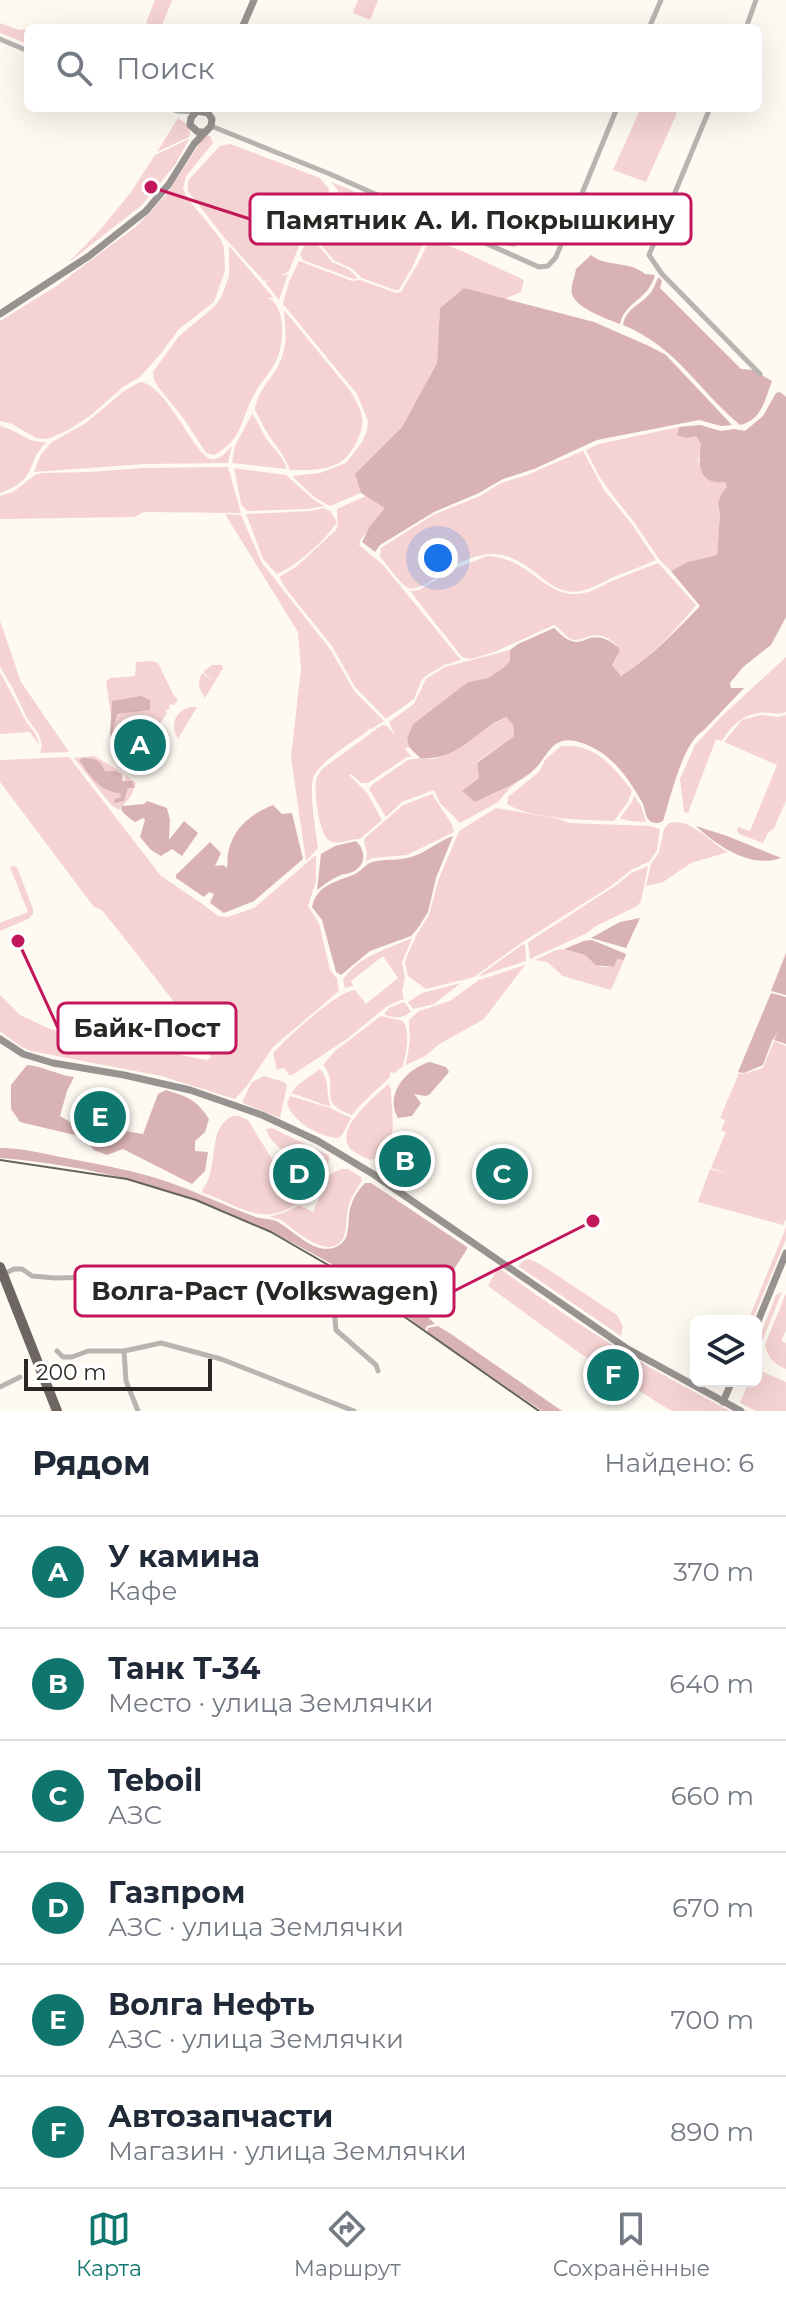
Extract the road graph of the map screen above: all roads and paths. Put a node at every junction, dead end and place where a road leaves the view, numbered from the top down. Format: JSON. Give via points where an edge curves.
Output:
{"nodes":[{"id":1,"x":254,"y":0,"type":"edge"},
{"id":2,"x":661,"y":0,"type":"edge"},
{"id":3,"x":756,"y":0,"type":"edge"},
{"id":4,"x":244,"y":24,"type":"edge"},
{"id":5,"x":651,"y":24,"type":"edge"},
{"id":6,"x":747,"y":24,"type":"edge"},
{"id":7,"x":0,"y":39,"type":"edge"},
{"id":8,"x":24,"y":49,"type":"edge"},
{"id":9,"x":178,"y":112,"type":"edge"},
{"id":10,"x":196,"y":112,"type":"edge"},
{"id":11,"x":210,"y":112,"type":"edge"},
{"id":12,"x":615,"y":112,"type":"edge"},
{"id":13,"x":708,"y":112,"type":"edge"},
{"id":14,"x":191,"y":126,"type":"junction"},
{"id":15,"x":208,"y":129,"type":"junction"},
{"id":16,"x":187,"y":154,"type":"junction"},
{"id":17,"x":0,"y":314,"type":"edge"},
{"id":18,"x":760,"y":374,"type":"dead end"},
{"id":19,"x":0,"y":1039,"type":"edge"},
{"id":20,"x":786,"y":1253,"type":"edge"},
{"id":21,"x":2,"y":1271,"type":"edge"},
{"id":22,"x":761,"y":1315,"type":"edge"},
{"id":23,"x":57,"y":1351,"type":"dead end"},
{"id":24,"x":124,"y":1351,"type":"junction"},
{"id":25,"x":378,"y":1371,"type":"dead end"},
{"id":26,"x":20,"y":1377,"type":"dead end"},
{"id":27,"x":0,"y":1387,"type":"edge"},
{"id":28,"x":729,"y":1387,"type":"edge"},
{"id":29,"x":723,"y":1402,"type":"junction"},
{"id":30,"x":57,"y":1411,"type":"edge"},
{"id":31,"x":138,"y":1411,"type":"edge"},
{"id":32,"x":354,"y":1411,"type":"edge"},
{"id":33,"x":741,"y":1411,"type":"edge"}],
"edges":[{"from":1,"to":4,"type":"main road"},
{"from":2,"to":5,"type":"street"},
{"from":3,"to":6,"type":"street"},
{"from":7,"to":8,"type":"street"},
{"from":9,"to":14,"type":"street"},
{"from":10,"to":14,"type":"main road"},
{"from":11,"to":15,"type":"main road"},
{"from":12,"to":15,"type":"street","via":[[556,257],[539,267],[401,204]]},
{"from":13,"to":18,"type":"street","via":[[649,255]]},
{"from":14,"to":15,"type":"main road","via":[[198,132]]},
{"from":14,"to":16,"type":"main road"},
{"from":15,"to":16,"type":"main road"},
{"from":16,"to":17,"type":"main road","via":[[169,184],[131,224]]},
{"from":19,"to":29,"type":"main road","via":[[23,1054],[53,1063],[190,1090],[318,1141],[626,1348]]},
{"from":20,"to":22,"type":"main road"},
{"from":21,"to":25,"type":"street","via":[[22,1269],[32,1276],[55,1278],[200,1271],[312,1308],[334,1308],[336,1330]]},
{"from":21,"to":30,"type":"highway"},
{"from":23,"to":24,"type":"street","via":[[72,1357],[88,1351]]},
{"from":24,"to":31,"type":"street","via":[[126,1381]]},
{"from":24,"to":32,"type":"street","via":[[161,1343]]},
{"from":26,"to":27,"type":"street"},
{"from":28,"to":29,"type":"main road"},
{"from":29,"to":33,"type":"main road"}]}
